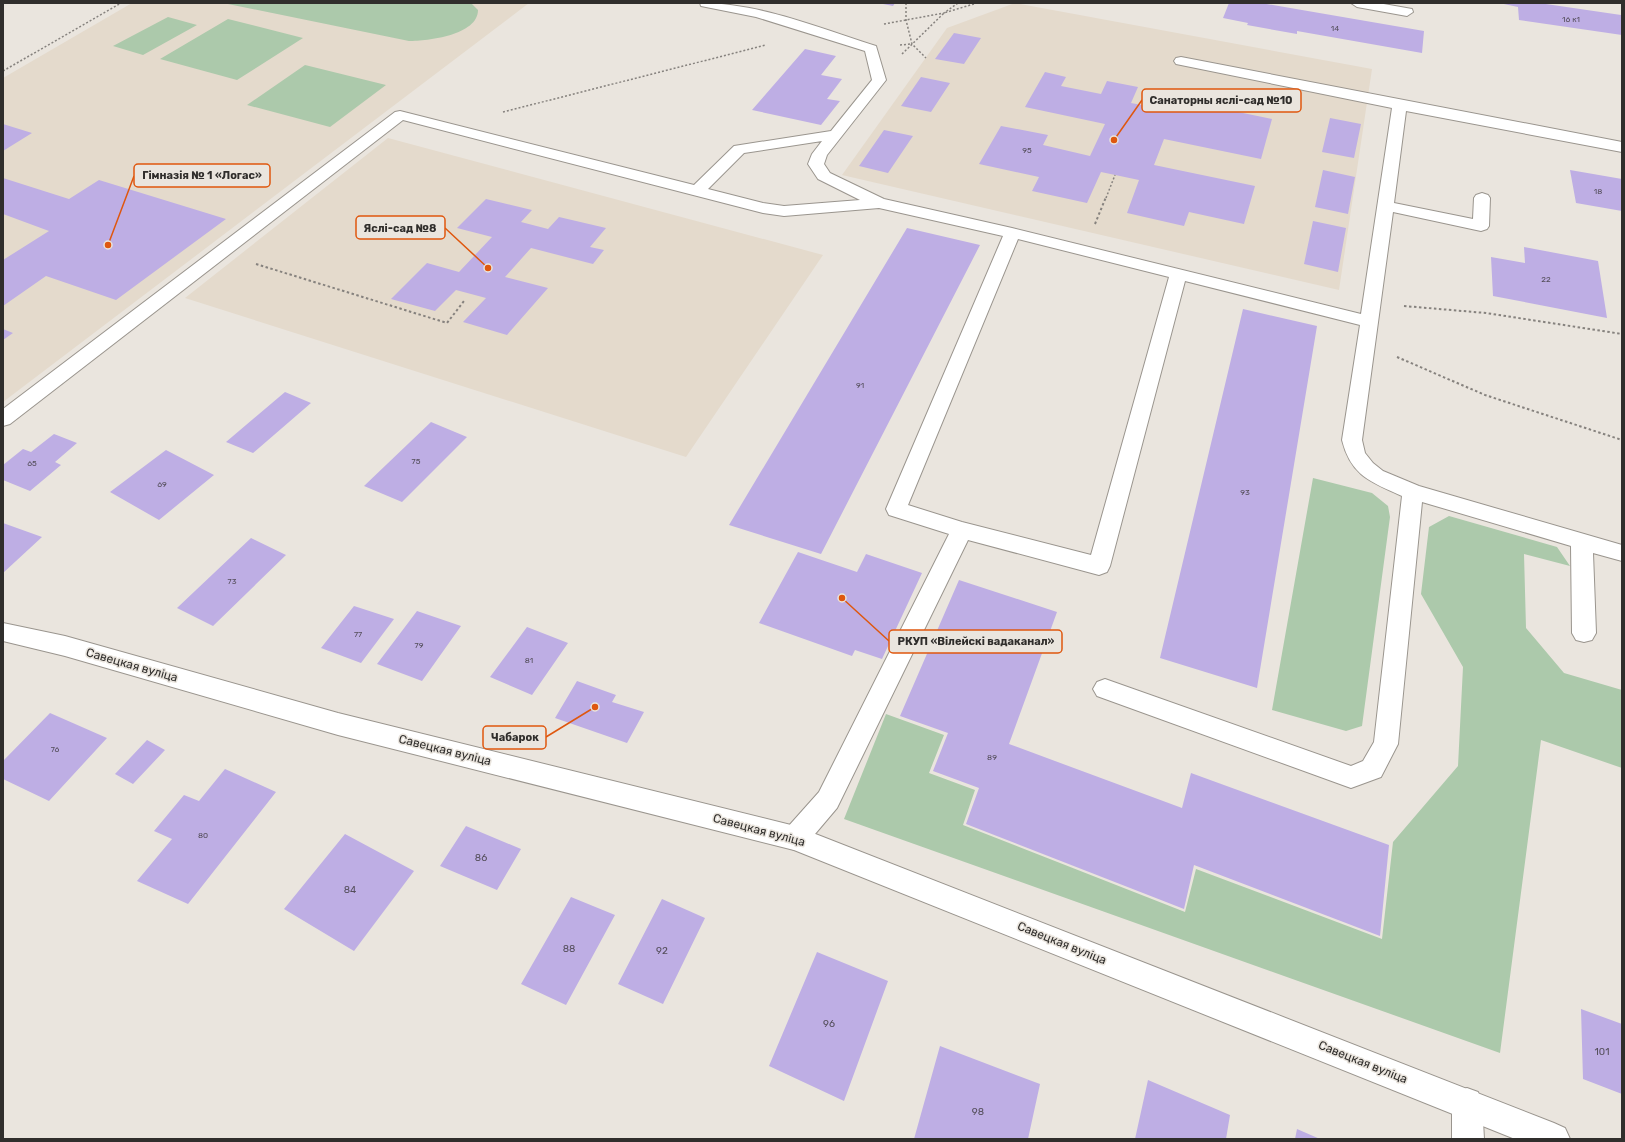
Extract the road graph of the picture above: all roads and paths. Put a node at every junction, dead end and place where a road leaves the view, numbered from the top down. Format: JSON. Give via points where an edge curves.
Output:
{"nodes":[{"id":1,"x":121,"y":3,"type":"edge"},
{"id":2,"x":706,"y":3,"type":"edge"},
{"id":3,"x":906,"y":3,"type":"edge"},
{"id":4,"x":958,"y":3,"type":"edge"},
{"id":5,"x":977,"y":3,"type":"edge"},
{"id":6,"x":1357,"y":3,"type":"edge"},
{"id":7,"x":1407,"y":12,"type":"dead end"},
{"id":8,"x":944,"y":13,"type":"junction"},
{"id":9,"x":906,"y":20,"type":"junction"},
{"id":10,"x":879,"y":25,"type":"dead end"},
{"id":11,"x":819,"y":33,"type":"junction"},
{"id":12,"x":912,"y":44,"type":"junction"},
{"id":13,"x":926,"y":58,"type":"dead end"},
{"id":14,"x":1181,"y":61,"type":"dead end"},
{"id":15,"x":3,"y":71,"type":"edge"},
{"id":16,"x":879,"y":80,"type":"junction"},
{"id":17,"x":1400,"y":105,"type":"junction"},
{"id":18,"x":503,"y":112,"type":"dead end"},
{"id":19,"x":834,"y":135,"type":"junction"},
{"id":20,"x":1622,"y":147,"type":"edge"},
{"id":21,"x":1115,"y":175,"type":"dead end"},
{"id":22,"x":698,"y":190,"type":"junction"},
{"id":23,"x":1482,"y":198,"type":"dead end"},
{"id":24,"x":879,"y":203,"type":"junction"},
{"id":25,"x":1386,"y":206,"type":"junction"},
{"id":26,"x":1012,"y":233,"type":"junction"},
{"id":27,"x":1084,"y":251,"type":"junction"},
{"id":28,"x":221,"y":253,"type":"junction"},
{"id":29,"x":1178,"y":274,"type":"junction"},
{"id":30,"x":464,"y":301,"type":"dead end"},
{"id":31,"x":1371,"y":312,"type":"junction"},
{"id":32,"x":1622,"y":334,"type":"edge"},
{"id":33,"x":1366,"y":344,"type":"junction"},
{"id":34,"x":3,"y":419,"type":"edge"},
{"id":35,"x":1622,"y":440,"type":"edge"},
{"id":36,"x":1413,"y":492,"type":"junction"},
{"id":37,"x":962,"y":530,"type":"junction"},
{"id":38,"x":1582,"y":542,"type":"junction"},
{"id":39,"x":1622,"y":553,"type":"edge"},
{"id":40,"x":3,"y":632,"type":"edge"},
{"id":41,"x":1584,"y":633,"type":"dead end"},
{"id":42,"x":1105,"y":690,"type":"dead end"},
{"id":43,"x":795,"y":838,"type":"junction"},
{"id":44,"x":1467,"y":1103,"type":"junction"},
{"id":45,"x":1468,"y":1139,"type":"edge"},
{"id":46,"x":1554,"y":1139,"type":"edge"}],
"edges":[{"from":1,"to":15,"type":"path"},
{"from":2,"to":11,"type":"street","via":[[759,14]]},
{"from":3,"to":9,"type":"path"},
{"from":4,"to":8,"type":"path"},
{"from":5,"to":8,"type":"path"},
{"from":6,"to":7,"type":"street"},
{"from":8,"to":9,"type":"path"},
{"from":8,"to":12,"type":"path"},
{"from":9,"to":10,"type":"path"},
{"from":9,"to":12,"type":"path"},
{"from":11,"to":16,"type":"street","via":[[871,49]]},
{"from":11,"to":18,"type":"path"},
{"from":12,"to":13,"type":"path"},
{"from":12,"to":16,"type":"path"},
{"from":14,"to":17,"type":"street"},
{"from":16,"to":19,"type":"street"},
{"from":17,"to":20,"type":"street"},
{"from":17,"to":25,"type":"street"},
{"from":19,"to":22,"type":"street","via":[[739,148]]},
{"from":19,"to":24,"type":"street","via":[[820,154],[816,164],[818,170],[824,176]]},
{"from":21,"to":27,"type":"path"},
{"from":22,"to":24,"type":"street","via":[[763,208],[784,211]]},
{"from":22,"to":28,"type":"street","via":[[400,116]]},
{"from":23,"to":25,"type":"street","via":[[1481,226]]},
{"from":24,"to":26,"type":"street"},
{"from":25,"to":31,"type":"street"},
{"from":26,"to":27,"type":"street"},
{"from":26,"to":37,"type":"street","via":[[896,509]]},
{"from":27,"to":29,"type":"street"},
{"from":28,"to":30,"type":"path","via":[[446,323]]},
{"from":28,"to":34,"type":"street"},
{"from":29,"to":31,"type":"street"},
{"from":29,"to":37,"type":"street","via":[[1100,566]]},
{"from":31,"to":32,"type":"path","via":[[1486,314]]},
{"from":31,"to":33,"type":"street"},
{"from":33,"to":35,"type":"path","via":[[1485,395]]},
{"from":33,"to":36,"type":"street","via":[[1352,440],[1356,455],[1376,476]]},
{"from":36,"to":38,"type":"street"},
{"from":36,"to":42,"type":"street","via":[[1386,744],[1372,769],[1351,777]]},
{"from":37,"to":43,"type":"street","via":[[828,800]]},
{"from":38,"to":39,"type":"street"},
{"from":38,"to":41,"type":"street"},
{"from":40,"to":43,"type":"street","name":"Савецкая вуліца","via":[[65,646],[338,724]]},
{"from":43,"to":44,"type":"street","name":"Савецкая вуліца"},
{"from":44,"to":45,"type":"street"},
{"from":44,"to":46,"type":"street","name":"Савецкая вуліца"}]}
